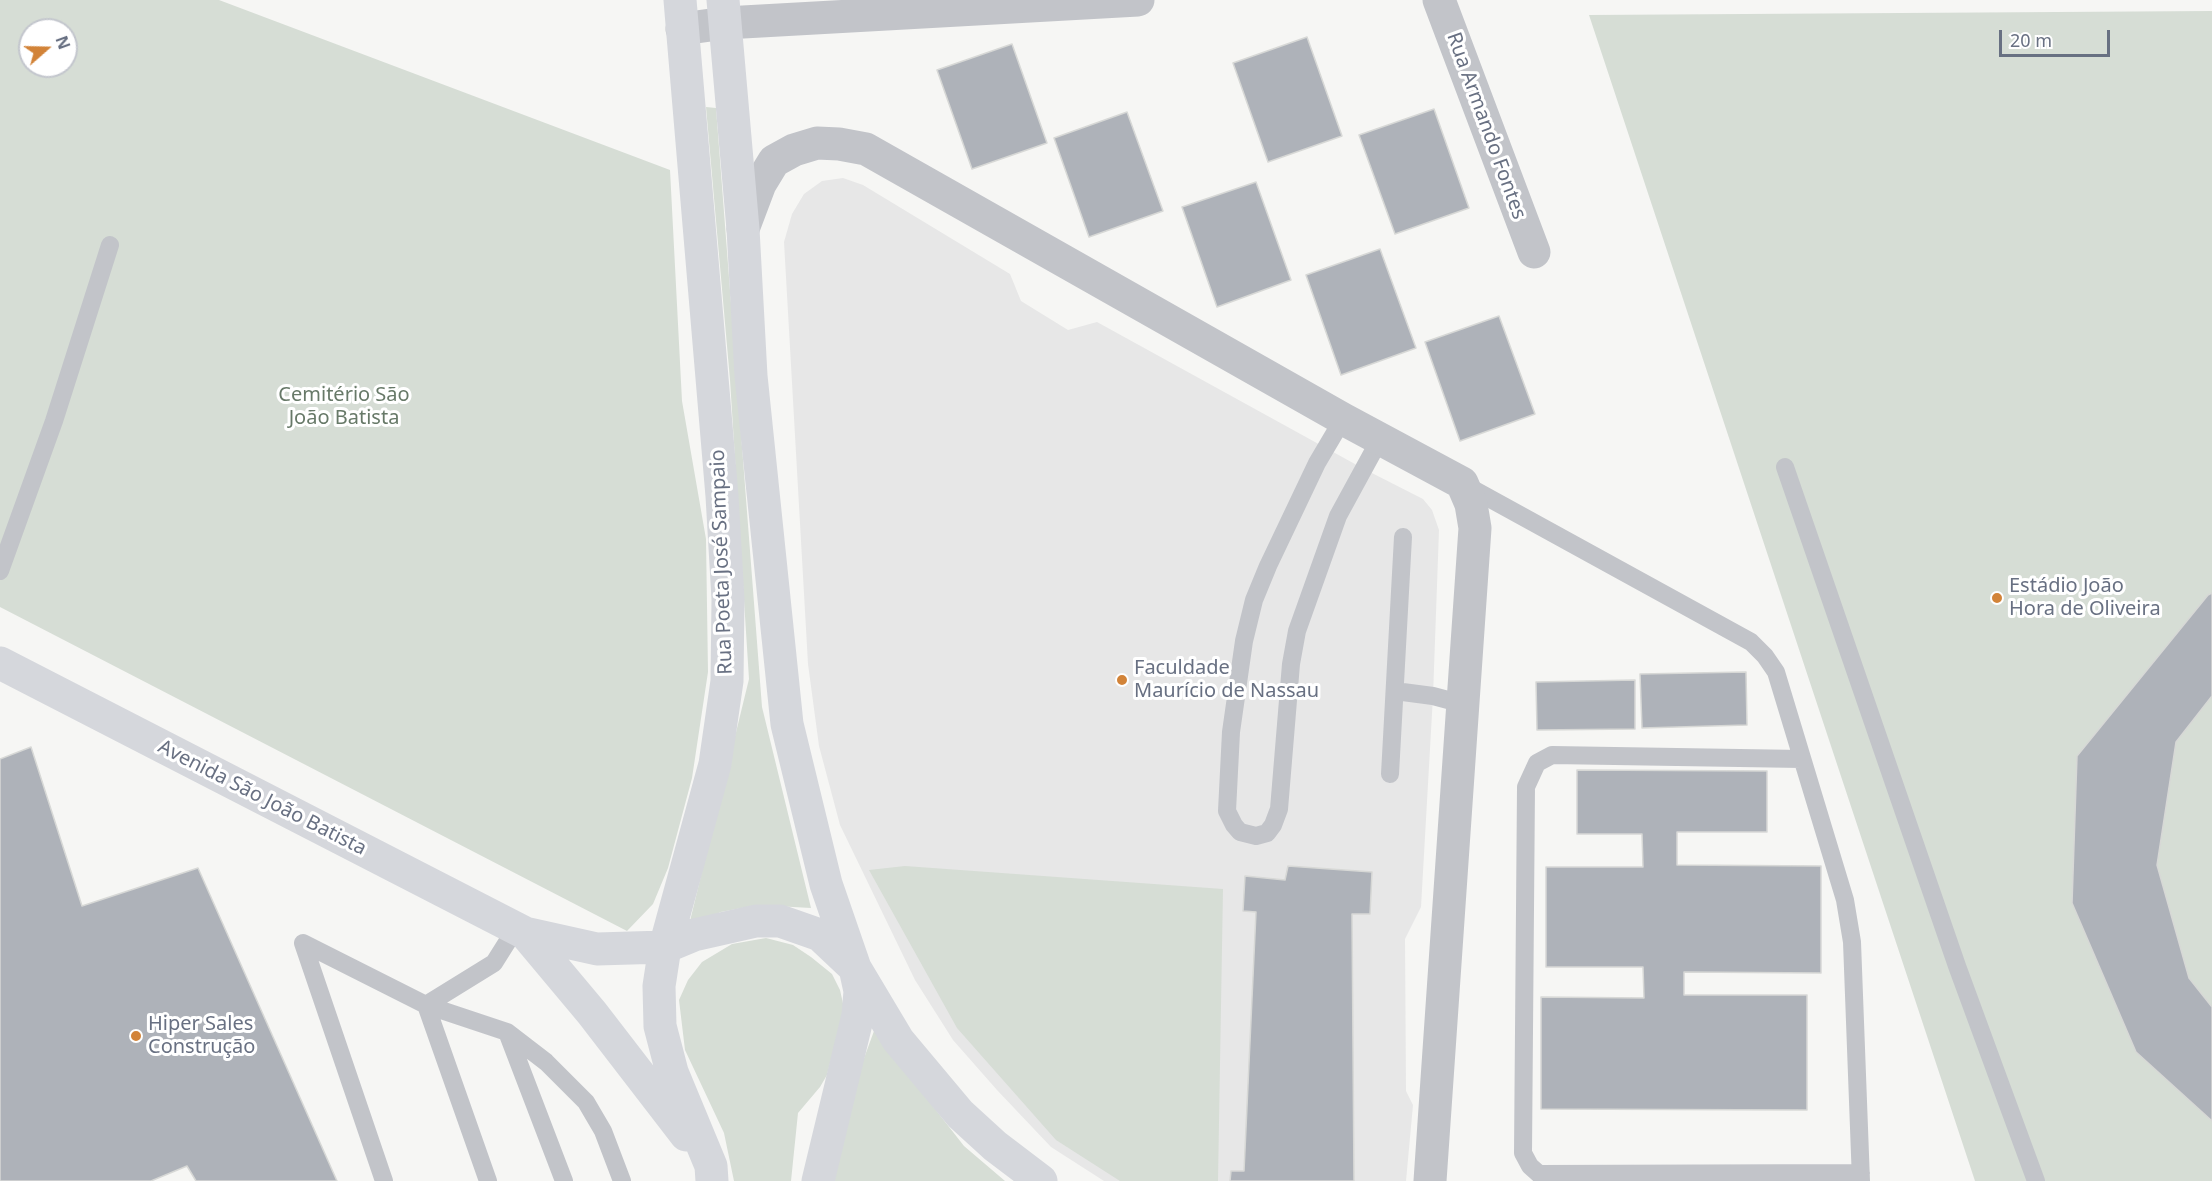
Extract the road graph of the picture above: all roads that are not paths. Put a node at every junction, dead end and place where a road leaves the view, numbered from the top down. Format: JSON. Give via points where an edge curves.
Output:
{"nodes":[{"id":1,"x":1138,"y":0,"type":"edge"},
{"id":2,"x":1439,"y":0,"type":"edge"},
{"id":3,"x":988,"y":4,"type":"edge"},
{"id":4,"x":724,"y":12,"type":"edge"},
{"id":5,"x":681,"y":14,"type":"edge"},
{"id":6,"x":743,"y":230,"type":"junction"},
{"id":7,"x":110,"y":244,"type":"dead end"},
{"id":8,"x":1534,"y":252,"type":"dead end"},
{"id":9,"x":1343,"y":419,"type":"junction"},
{"id":10,"x":1380,"y":439,"type":"junction"},
{"id":11,"x":1785,"y":468,"type":"dead end"},
{"id":12,"x":1462,"y":483,"type":"junction"},
{"id":13,"x":1403,"y":537,"type":"dead end"},
{"id":14,"x":0,"y":571,"type":"edge"},
{"id":15,"x":0,"y":663,"type":"edge"},
{"id":16,"x":1395,"y":691,"type":"junction"},
{"id":17,"x":1463,"y":704,"type":"junction"},
{"id":18,"x":1802,"y":759,"type":"junction"},
{"id":19,"x":1390,"y":774,"type":"dead end"},
{"id":20,"x":520,"y":931,"type":"junction"},
{"id":21,"x":664,"y":947,"type":"junction"},
{"id":22,"x":855,"y":968,"type":"junction"},
{"id":23,"x":426,"y":1005,"type":"junction"},
{"id":24,"x":507,"y":1032,"type":"junction"},
{"id":25,"x":711,"y":1174,"type":"edge"},
{"id":26,"x":1861,"y":1177,"type":"edge"},
{"id":27,"x":384,"y":1181,"type":"edge"},
{"id":28,"x":488,"y":1181,"type":"edge"},
{"id":29,"x":564,"y":1181,"type":"edge"},
{"id":30,"x":622,"y":1181,"type":"edge"},
{"id":31,"x":818,"y":1181,"type":"edge"},
{"id":32,"x":1041,"y":1181,"type":"edge"},
{"id":33,"x":1430,"y":1181,"type":"edge"},
{"id":34,"x":2037,"y":1181,"type":"edge"}],
"edges":[{"from":1,"to":3,"type":"street"},
{"from":2,"to":8,"type":"street","name":"Rua Armando Fontes"},
{"from":3,"to":4,"type":"street"},
{"from":4,"to":5,"type":"street"},
{"from":4,"to":6,"type":"main road","name":"Rua Poeta José Sampaio"},
{"from":5,"to":21,"type":"main road","name":"Rua Poeta José Sampaio","via":[[722,496],[728,681],[715,764]]},
{"from":6,"to":9,"type":"street","via":[[760,184],[774,161],[817,143],[866,149]]},
{"from":6,"to":22,"type":"main road","name":"Rua Poeta José Sampaio","via":[[751,376],[787,724],[825,884]]},
{"from":7,"to":14,"type":"lane","via":[[54,421]]},
{"from":9,"to":10,"type":"street"},
{"from":9,"to":10,"type":"lane","via":[[1317,463],[1268,566],[1244,640],[1231,732],[1227,811],[1240,832],[1256,836],[1267,833],[1279,809],[1297,630],[1338,516]]},
{"from":10,"to":12,"type":"street"},
{"from":11,"to":34,"type":"lane","via":[[1957,966]]},
{"from":12,"to":17,"type":"street","via":[[1472,504],[1475,528]]},
{"from":12,"to":18,"type":"lane","via":[[1750,642],[1776,672]]},
{"from":13,"to":16,"type":"lane"},
{"from":15,"to":20,"type":"main road","name":"Avenida São João Batista"},
{"from":16,"to":17,"type":"lane"},
{"from":16,"to":19,"type":"lane"},
{"from":17,"to":33,"type":"street"},
{"from":18,"to":26,"type":"lane","via":[[1845,900],[1852,942]]},
{"from":18,"to":26,"type":"lane","via":[[1552,755],[1537,763],[1526,787],[1523,1154],[1539,1174]]},
{"from":20,"to":21,"type":"main road","via":[[597,949]]},
{"from":20,"to":23,"type":"lane","via":[[494,963]]},
{"from":20,"to":25,"type":"main road","via":[[592,1013]]},
{"from":21,"to":22,"type":"main road","via":[[731,926],[780,921],[820,935]]},
{"from":21,"to":25,"type":"main road","name":"Rua Poeta José Sampaio","via":[[659,986],[660,1026],[672,1072]]},
{"from":22,"to":31,"type":"main road","name":"Rua Poeta José Sampaio","via":[[860,990],[858,1015]]},
{"from":22,"to":32,"type":"main road","via":[[898,1040],[960,1113]]},
{"from":23,"to":24,"type":"lane"},
{"from":23,"to":27,"type":"lane","via":[[303,943]]},
{"from":23,"to":28,"type":"lane"},
{"from":24,"to":29,"type":"lane"},
{"from":24,"to":30,"type":"lane","via":[[546,1062],[586,1102],[603,1131]]}]}
